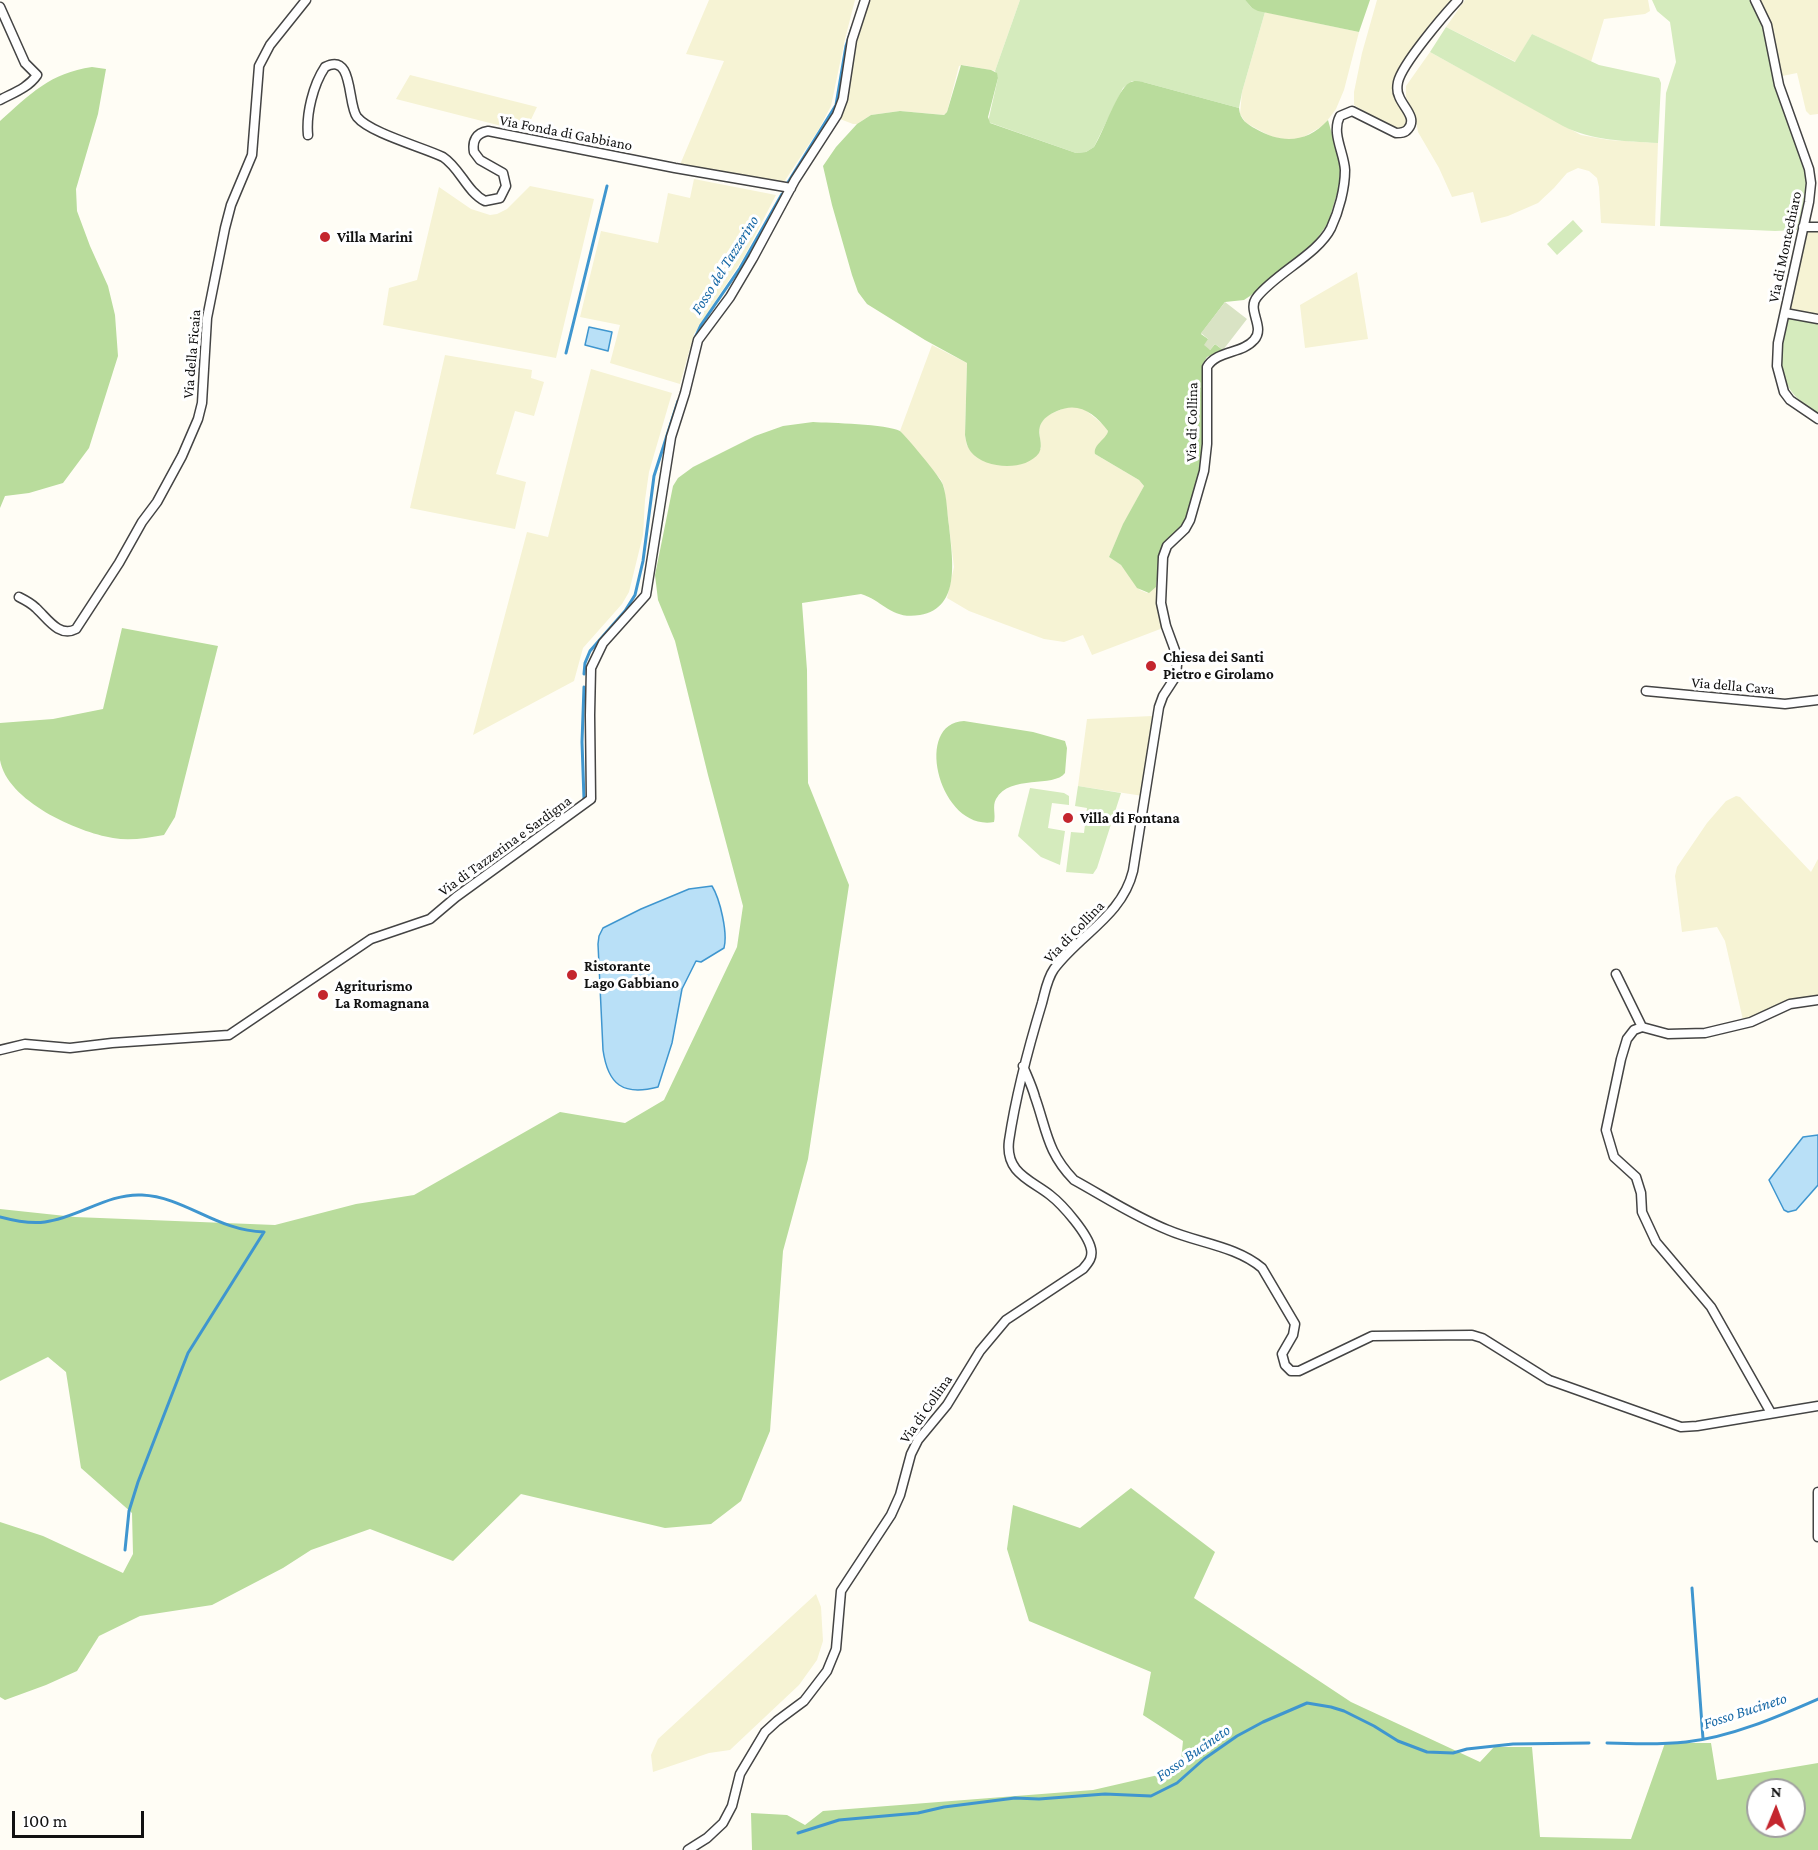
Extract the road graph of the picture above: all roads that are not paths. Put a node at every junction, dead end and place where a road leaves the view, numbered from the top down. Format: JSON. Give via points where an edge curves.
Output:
{"nodes":[{"id":1,"x":306,"y":0,"type":"edge"},
{"id":2,"x":865,"y":0,"type":"edge"},
{"id":3,"x":1458,"y":0,"type":"edge"},
{"id":4,"x":1755,"y":0,"type":"edge"},
{"id":5,"x":0,"y":7,"type":"edge"},
{"id":6,"x":0,"y":100,"type":"edge"},
{"id":7,"x":308,"y":135,"type":"dead end"},
{"id":8,"x":791,"y":188,"type":"junction"},
{"id":9,"x":1803,"y":226,"type":"junction"},
{"id":10,"x":1818,"y":227,"type":"edge"},
{"id":11,"x":1785,"y":312,"type":"junction"},
{"id":12,"x":1818,"y":319,"type":"edge"},
{"id":13,"x":1818,"y":419,"type":"edge"},
{"id":14,"x":19,"y":597,"type":"dead end"},
{"id":15,"x":1646,"y":691,"type":"dead end"},
{"id":16,"x":1818,"y":700,"type":"edge"},
{"id":17,"x":1616,"y":974,"type":"dead end"},
{"id":18,"x":1818,"y":1000,"type":"edge"},
{"id":19,"x":1642,"y":1027,"type":"junction"},
{"id":20,"x":0,"y":1050,"type":"edge"},
{"id":21,"x":1023,"y":1066,"type":"junction"},
{"id":22,"x":1818,"y":1406,"type":"edge"},
{"id":23,"x":1771,"y":1413,"type":"junction"},
{"id":24,"x":1818,"y":1492,"type":"edge"},
{"id":25,"x":1818,"y":1537,"type":"edge"},
{"id":26,"x":688,"y":1850,"type":"edge"}],
"edges":[{"from":1,"to":14,"type":"street","name":"Via della Ficaia","via":[[270,45],[259,66],[252,155],[228,216],[207,318],[202,403],[182,456],[76,629],[66,632],[57,628]]},
{"from":2,"to":8,"type":"street","name":"Via di Tazzerina e Sardigna","via":[[852,40],[837,115]]},
{"from":3,"to":21,"type":"street","name":"Via di Collina","via":[[1398,80],[1399,98],[1411,118],[1408,130],[1396,133],[1352,111],[1340,116],[1337,131],[1344,178],[1332,226],[1255,299],[1256,338],[1214,359],[1207,367],[1204,471],[1190,520],[1167,546],[1163,557],[1161,603],[1177,656],[1177,670],[1159,707],[1134,871],[1117,906],[1053,972]]},
{"from":4,"to":9,"type":"street","name":"Via di Montechiaro","via":[[1767,25],[1779,85],[1809,168],[1811,189]]},
{"from":5,"to":6,"type":"street","via":[[25,63],[36,75],[17,92]]},
{"from":7,"to":8,"type":"street","name":"Via Fonda di Gabbiano","via":[[308,115],[318,80],[325,68],[333,64],[345,71],[352,106],[359,119],[448,160],[485,201],[500,198],[506,186],[503,173],[474,152],[475,139],[488,131]]},
{"from":8,"to":20,"type":"street","name":"Via di Tazzerina e Sardigna","via":[[736,287],[698,340],[671,437],[646,595],[603,644],[591,668],[590,800],[430,919],[371,939],[229,1035],[70,1048],[20,1044]]},
{"from":9,"to":10,"type":"street"},
{"from":9,"to":11,"type":"street","name":"Via di Montechiaro"},
{"from":11,"to":12,"type":"street"},
{"from":11,"to":13,"type":"street","name":"Via di Montechiaro","via":[[1776,357],[1782,387],[1790,400]]},
{"from":15,"to":16,"type":"street","name":"Via della Cava","via":[[1785,704]]},
{"from":17,"to":19,"type":"street"},
{"from":18,"to":19,"type":"street","via":[[1790,1004],[1751,1022],[1705,1033],[1673,1034]]},
{"from":19,"to":23,"type":"street","via":[[1627,1039],[1617,1077],[1606,1130],[1614,1157],[1636,1177],[1642,1212],[1656,1242],[1711,1306]]},
{"from":21,"to":23,"type":"street","via":[[1050,1146],[1074,1180],[1168,1230],[1240,1254],[1262,1268],[1294,1324],[1293,1335],[1282,1354],[1291,1371],[1299,1371],[1372,1336],[1477,1336],[1549,1380],[1681,1427]]},
{"from":21,"to":26,"type":"street","name":"Via di Collina","via":[[1009,1139],[1011,1158],[1023,1178],[1060,1203],[1080,1229],[1092,1250],[1090,1261],[1005,1320],[918,1440],[891,1515],[841,1591],[831,1665],[804,1701],[762,1737],[740,1774],[723,1823]]},
{"from":22,"to":23,"type":"street"},
{"from":24,"to":25,"type":"street"}]}
